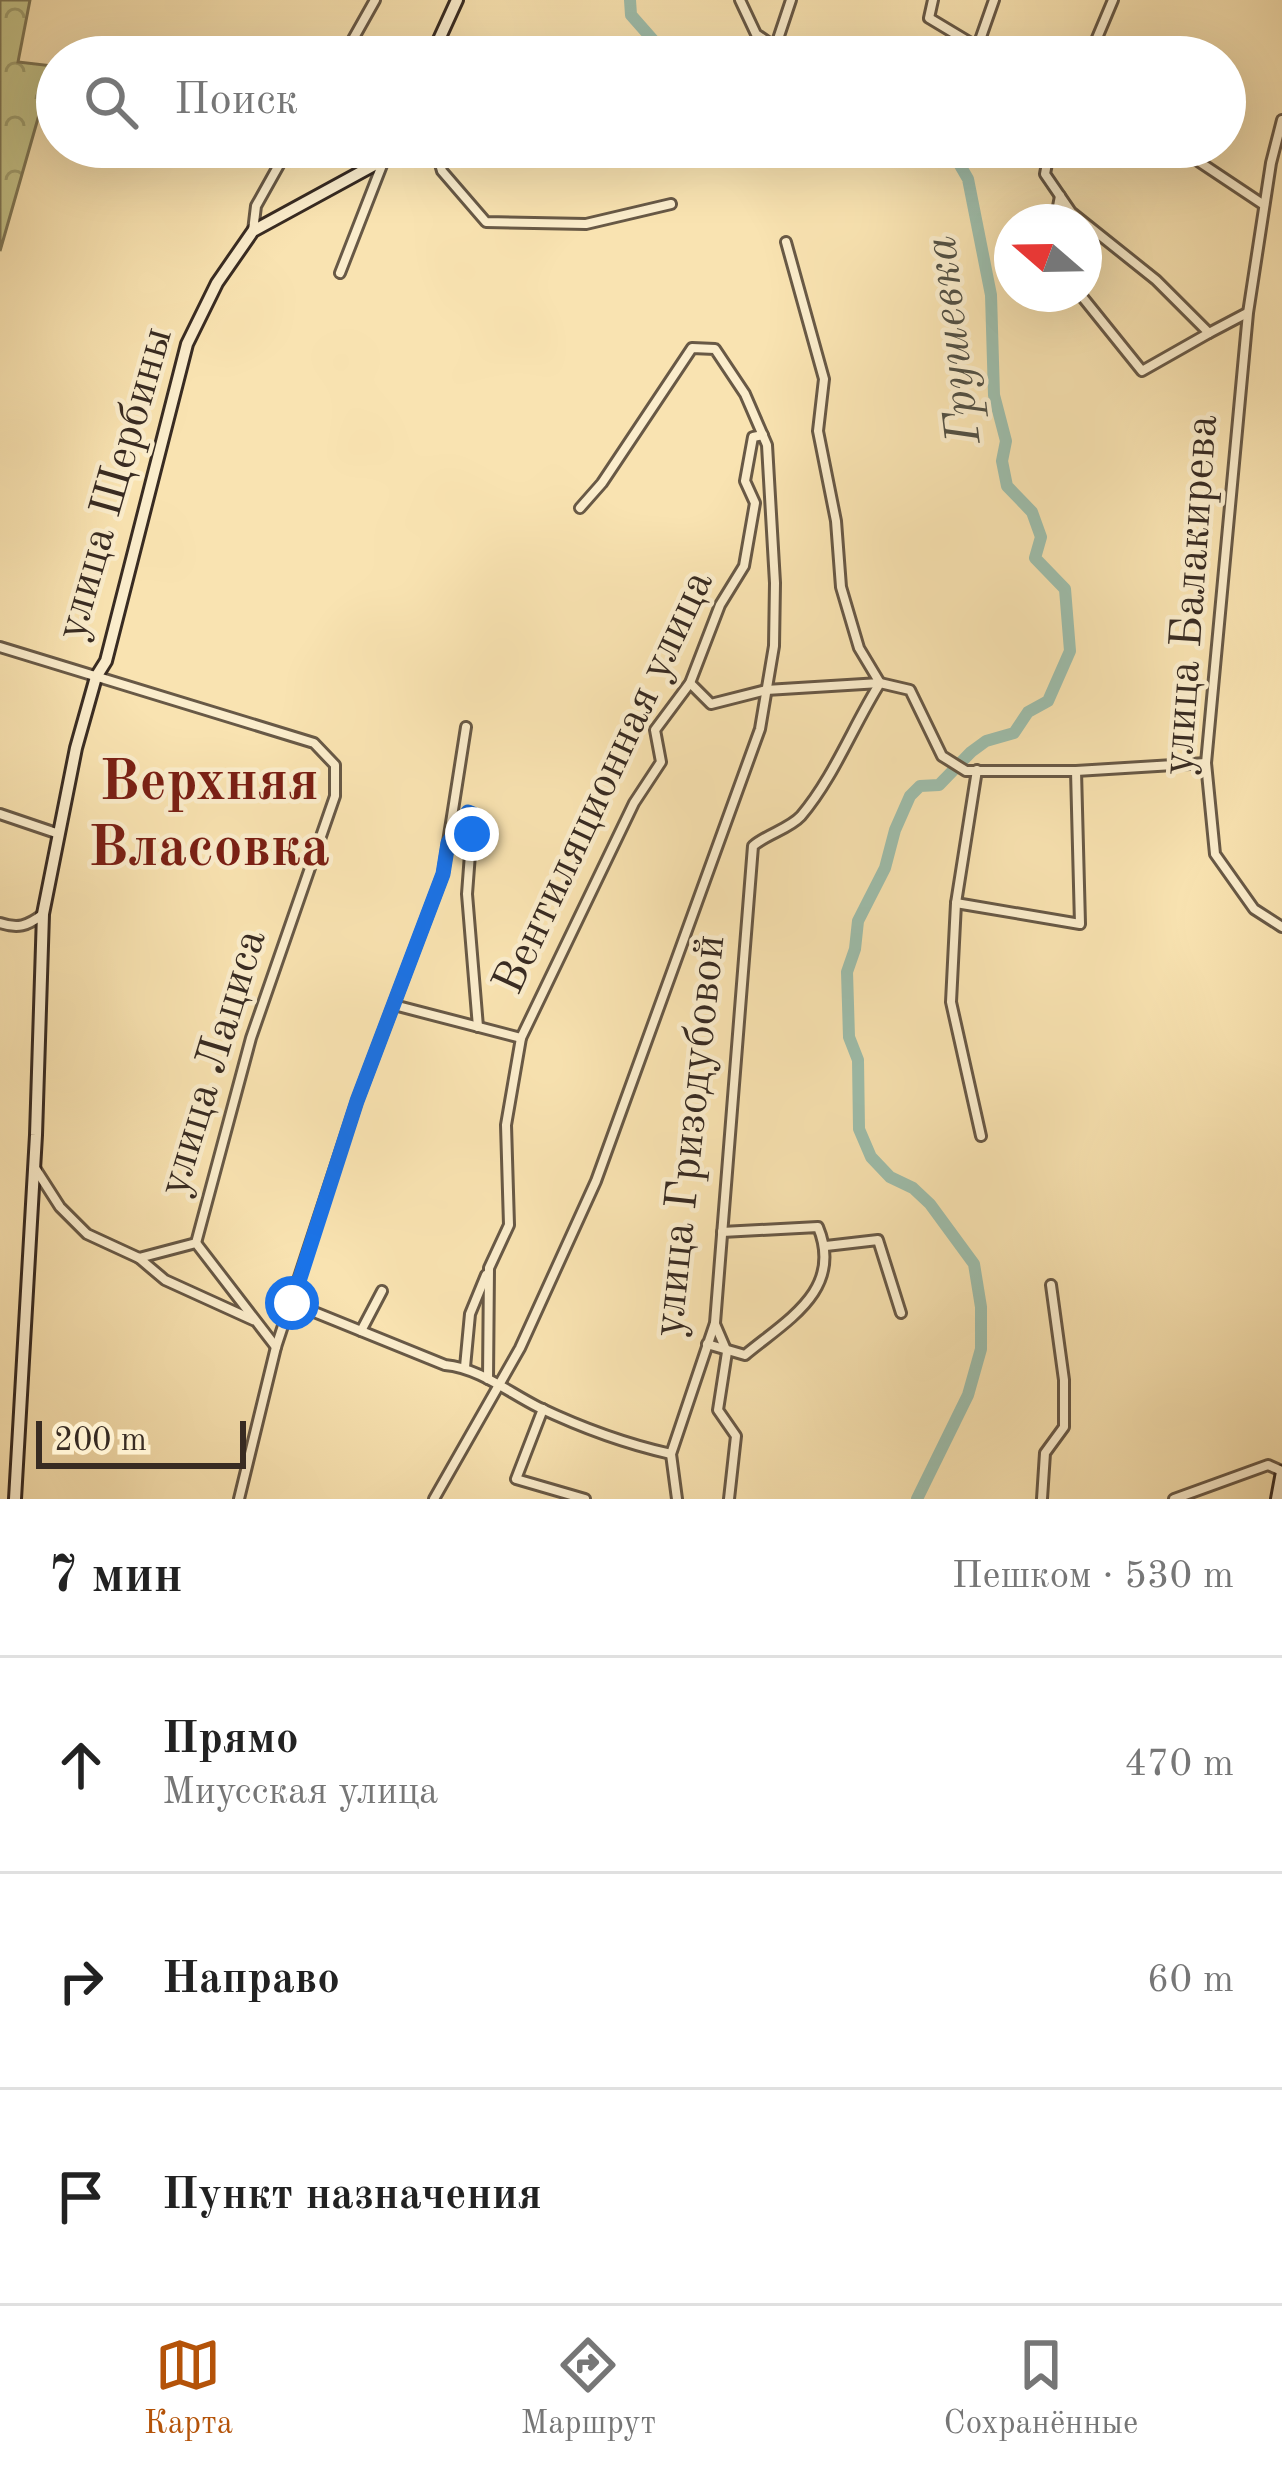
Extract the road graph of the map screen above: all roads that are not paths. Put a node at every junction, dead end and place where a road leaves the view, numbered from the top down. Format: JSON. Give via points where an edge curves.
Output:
{"nodes":[{"id":1,"x":375,"y":0,"type":"edge"},
{"id":2,"x":457,"y":0,"type":"edge"},
{"id":3,"x":740,"y":0,"type":"edge"},
{"id":4,"x":791,"y":0,"type":"edge"},
{"id":5,"x":932,"y":0,"type":"edge"},
{"id":6,"x":994,"y":0,"type":"edge"},
{"id":7,"x":1113,"y":0,"type":"edge"},
{"id":8,"x":355,"y":36,"type":"edge"},
{"id":9,"x":441,"y":36,"type":"edge"},
{"id":10,"x":758,"y":36,"type":"edge"},
{"id":11,"x":779,"y":36,"type":"edge"},
{"id":12,"x":960,"y":36,"type":"edge"},
{"id":13,"x":981,"y":36,"type":"edge"},
{"id":14,"x":1098,"y":36,"type":"edge"},
{"id":15,"x":1282,"y":120,"type":"edge"},
{"id":16,"x":277,"y":168,"type":"edge"},
{"id":17,"x":361,"y":168,"type":"edge"},
{"id":18,"x":381,"y":168,"type":"edge"},
{"id":19,"x":441,"y":168,"type":"edge"},
{"id":20,"x":1046,"y":168,"type":"edge"},
{"id":21,"x":1208,"y":168,"type":"edge"},
{"id":22,"x":1282,"y":169,"type":"edge"},
{"id":23,"x":1268,"y":178,"type":"junction"},
{"id":24,"x":1060,"y":196,"type":"junction"},
{"id":25,"x":671,"y":204,"type":"dead end"},
{"id":26,"x":1058,"y":204,"type":"edge"},
{"id":27,"x":1264,"y":205,"type":"junction"},
{"id":28,"x":253,"y":230,"type":"junction"},
{"id":29,"x":786,"y":242,"type":"dead end"},
{"id":30,"x":340,"y":273,"type":"dead end"},
{"id":31,"x":1094,"y":312,"type":"edge"},
{"id":32,"x":1248,"y":313,"type":"junction"},
{"id":33,"x":1209,"y":333,"type":"junction"},
{"id":34,"x":763,"y":435,"type":"junction"},
{"id":35,"x":580,"y":508,"type":"dead end"},
{"id":36,"x":0,"y":647,"type":"edge"},
{"id":37,"x":96,"y":677,"type":"junction"},
{"id":38,"x":690,"y":683,"type":"junction"},
{"id":39,"x":880,"y":683,"type":"junction"},
{"id":40,"x":766,"y":690,"type":"junction"},
{"id":41,"x":466,"y":727,"type":"dead end"},
{"id":42,"x":1206,"y":763,"type":"junction"},
{"id":43,"x":977,"y":770,"type":"junction"},
{"id":44,"x":1076,"y":771,"type":"junction"},
{"id":45,"x":0,"y":814,"type":"edge"},
{"id":46,"x":60,"y":835,"type":"junction"},
{"id":47,"x":448,"y":843,"type":"junction"},
{"id":48,"x":956,"y":903,"type":"junction"},
{"id":49,"x":43,"y":914,"type":"junction"},
{"id":50,"x":0,"y":923,"type":"edge"},
{"id":51,"x":1282,"y":926,"type":"edge"},
{"id":52,"x":394,"y":1004,"type":"junction"},
{"id":53,"x":478,"y":1027,"type":"junction"},
{"id":54,"x":521,"y":1038,"type":"junction"},
{"id":55,"x":981,"y":1136,"type":"dead end"},
{"id":56,"x":34,"y":1166,"type":"junction"},
{"id":57,"x":722,"y":1232,"type":"junction"},
{"id":58,"x":196,"y":1243,"type":"junction"},
{"id":59,"x":826,"y":1246,"type":"junction"},
{"id":60,"x":140,"y":1258,"type":"junction"},
{"id":61,"x":489,"y":1268,"type":"junction"},
{"id":62,"x":1051,"y":1285,"type":"dead end"},
{"id":63,"x":382,"y":1291,"type":"dead end"},
{"id":64,"x":292,"y":1303,"type":"junction"},
{"id":65,"x":902,"y":1313,"type":"dead end"},
{"id":66,"x":254,"y":1321,"type":"junction"},
{"id":67,"x":715,"y":1323,"type":"junction"},
{"id":68,"x":362,"y":1331,"type":"junction"},
{"id":69,"x":707,"y":1344,"type":"junction"},
{"id":70,"x":276,"y":1346,"type":"junction"},
{"id":71,"x":727,"y":1352,"type":"junction"},
{"id":72,"x":465,"y":1367,"type":"junction"},
{"id":73,"x":488,"y":1379,"type":"junction"},
{"id":74,"x":499,"y":1387,"type":"junction"},
{"id":75,"x":543,"y":1409,"type":"junction"},
{"id":76,"x":670,"y":1454,"type":"junction"},
{"id":77,"x":1282,"y":1471,"type":"edge"},
{"id":78,"x":15,"y":1499,"type":"edge"},
{"id":79,"x":239,"y":1499,"type":"edge"},
{"id":80,"x":434,"y":1499,"type":"edge"},
{"id":81,"x":585,"y":1499,"type":"edge"},
{"id":82,"x":676,"y":1499,"type":"edge"},
{"id":83,"x":729,"y":1499,"type":"edge"},
{"id":84,"x":1042,"y":1499,"type":"edge"},
{"id":85,"x":1174,"y":1499,"type":"edge"},
{"id":86,"x":1277,"y":1499,"type":"edge"}],
"edges":[{"from":1,"to":8,"type":"street"},
{"from":2,"to":9,"type":"street"},
{"from":3,"to":10,"type":"street"},
{"from":4,"to":11,"type":"street"},
{"from":5,"to":12,"type":"street","via":[[929,18]]},
{"from":6,"to":13,"type":"street"},
{"from":7,"to":14,"type":"street"},
{"from":15,"to":23,"type":"street","name":"улица Балакирева"},
{"from":16,"to":28,"type":"street"},
{"from":17,"to":28,"type":"street","name":"улица Щербины"},
{"from":18,"to":30,"type":"street"},
{"from":19,"to":25,"type":"street","via":[[486,222],[586,224]]},
{"from":20,"to":24,"type":"street"},
{"from":21,"to":27,"type":"street"},
{"from":22,"to":23,"type":"street"},
{"from":23,"to":27,"type":"street","name":"улица Балакирева"},
{"from":24,"to":26,"type":"street"},
{"from":24,"to":33,"type":"street"},
{"from":27,"to":32,"type":"street","name":"улица Балакирева"},
{"from":28,"to":37,"type":"street","name":"улица Щербины","via":[[187,344]]},
{"from":29,"to":39,"type":"street","via":[[824,379],[818,431],[841,587],[859,648]]},
{"from":31,"to":33,"type":"street","via":[[1142,371]]},
{"from":32,"to":33,"type":"street"},
{"from":32,"to":42,"type":"street","name":"улица Балакирева"},
{"from":34,"to":35,"type":"street","via":[[716,349],[692,349]]},
{"from":34,"to":38,"type":"street","name":"Вентиляционная улица","via":[[753,436],[747,451],[745,481],[755,503],[744,566]]},
{"from":34,"to":40,"type":"street","via":[[775,583]]},
{"from":36,"to":37,"type":"street"},
{"from":37,"to":46,"type":"street","name":"улица Щербины"},
{"from":37,"to":58,"type":"street","name":"улица Лациса","via":[[314,743],[335,765],[335,796],[251,1038]]},
{"from":38,"to":40,"type":"street","via":[[712,704]]},
{"from":38,"to":54,"type":"street","name":"Вентиляционная улица","via":[[656,730],[661,762]]},
{"from":39,"to":40,"type":"street"},
{"from":39,"to":43,"type":"street","via":[[910,690],[942,756]]},
{"from":39,"to":57,"type":"street","name":"улица Гризодубовой","via":[[797,820],[753,847]]},
{"from":40,"to":74,"type":"street","via":[[760,729],[596,1180]]},
{"from":41,"to":47,"type":"street"},
{"from":42,"to":44,"type":"street"},
{"from":42,"to":51,"type":"street","name":"улица Балакирева","via":[[1215,854],[1254,908]]},
{"from":43,"to":44,"type":"street"},
{"from":43,"to":48,"type":"street"},
{"from":44,"to":48,"type":"street","via":[[1080,924]]},
{"from":45,"to":46,"type":"street"},
{"from":46,"to":49,"type":"street","name":"улица Щербины"},
{"from":47,"to":52,"type":"street"},
{"from":47,"to":53,"type":"street","via":[[473,814],[467,894]]},
{"from":48,"to":55,"type":"street","via":[[951,1002]]},
{"from":49,"to":50,"type":"street","via":[[14,928]]},
{"from":49,"to":56,"type":"street","name":"улица Щербины"},
{"from":52,"to":53,"type":"street"},
{"from":52,"to":64,"type":"street"},
{"from":53,"to":54,"type":"street"},
{"from":54,"to":61,"type":"street","name":"Вентиляционная улица","via":[[506,1125],[509,1225]]},
{"from":56,"to":60,"type":"street","via":[[88,1234]]},
{"from":56,"to":78,"type":"street","name":"улица Щербины"},
{"from":57,"to":59,"type":"street","via":[[818,1228]]},
{"from":57,"to":67,"type":"street","name":"улица Гризодубовой"},
{"from":58,"to":60,"type":"street"},
{"from":58,"to":66,"type":"street"},
{"from":59,"to":65,"type":"street","via":[[878,1240]]},
{"from":59,"to":71,"type":"street","via":[[823,1276],[808,1304],[745,1355]]},
{"from":60,"to":66,"type":"street","via":[[165,1280]]},
{"from":61,"to":72,"type":"street","name":"Вентиляционная улица","via":[[470,1314]]},
{"from":61,"to":73,"type":"street","name":"Вентиляционная улица"},
{"from":62,"to":84,"type":"street","via":[[1064,1427],[1045,1453]]},
{"from":63,"to":68,"type":"street"},
{"from":64,"to":68,"type":"street"},
{"from":64,"to":70,"type":"street"},
{"from":66,"to":70,"type":"street"},
{"from":67,"to":69,"type":"street","name":"улица Гризодубовой"},
{"from":67,"to":71,"type":"street"},
{"from":68,"to":72,"type":"street"},
{"from":69,"to":71,"type":"street"},
{"from":69,"to":76,"type":"street","name":"улица Гризодубовой"},
{"from":70,"to":79,"type":"street"},
{"from":71,"to":83,"type":"street","via":[[718,1410],[736,1436]]},
{"from":72,"to":73,"type":"street"},
{"from":73,"to":74,"type":"street"},
{"from":74,"to":75,"type":"street"},
{"from":74,"to":80,"type":"street"},
{"from":75,"to":76,"type":"street"},
{"from":75,"to":81,"type":"street","via":[[516,1479]]},
{"from":76,"to":82,"type":"street","name":"улица Гризодубовой"},
{"from":77,"to":85,"type":"street","via":[[1268,1465]]},
{"from":77,"to":86,"type":"street"}]}
